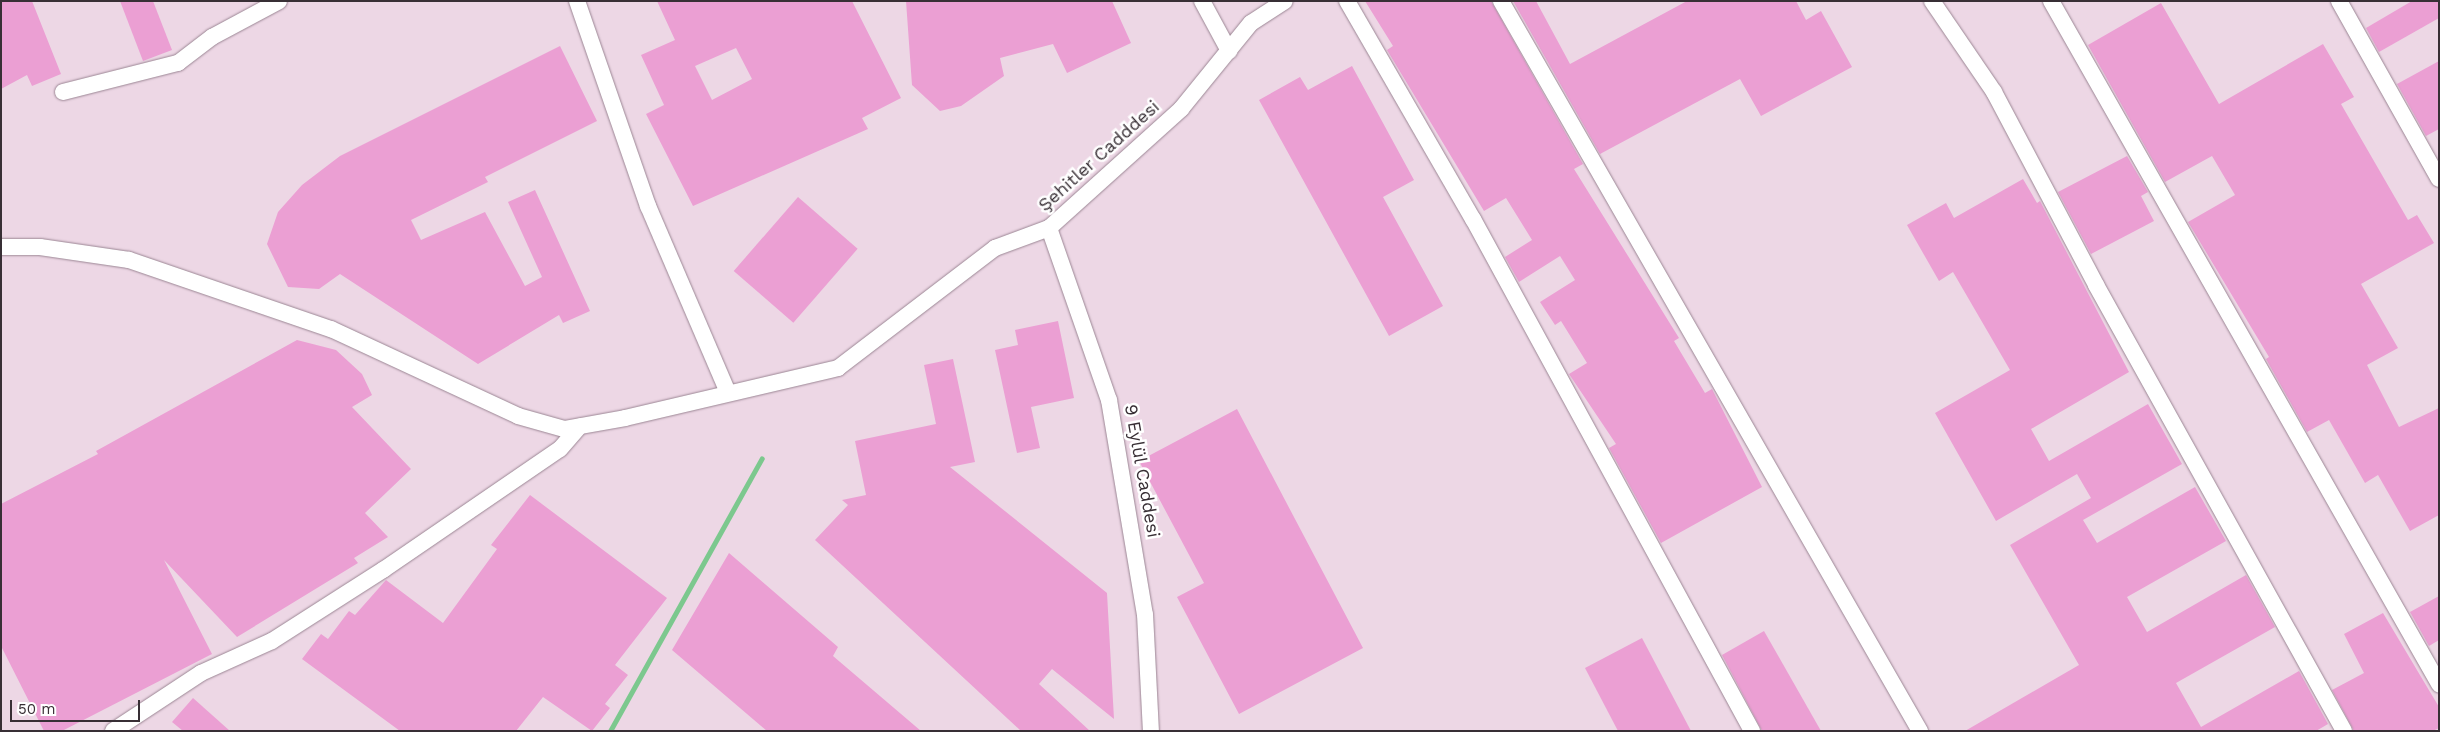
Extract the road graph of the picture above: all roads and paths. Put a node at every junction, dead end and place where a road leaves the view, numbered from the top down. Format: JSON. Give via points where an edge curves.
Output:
{"nodes":[{"id":1,"x":279,"y":1,"type":"edge"},
{"id":2,"x":577,"y":1,"type":"edge"},
{"id":3,"x":1202,"y":1,"type":"edge"},
{"id":4,"x":1285,"y":1,"type":"edge"},
{"id":5,"x":1347,"y":1,"type":"edge"},
{"id":6,"x":1501,"y":1,"type":"edge"},
{"id":7,"x":1932,"y":1,"type":"edge"},
{"id":8,"x":2051,"y":1,"type":"edge"},
{"id":9,"x":2339,"y":1,"type":"edge"},
{"id":10,"x":1229,"y":51,"type":"junction"},
{"id":11,"x":63,"y":92,"type":"dead end"},
{"id":12,"x":2439,"y":179,"type":"edge"},
{"id":13,"x":1049,"y":228,"type":"junction"},
{"id":14,"x":1,"y":247,"type":"edge"},
{"id":15,"x":728,"y":393,"type":"junction"},
{"id":16,"x":580,"y":426,"type":"junction"},
{"id":17,"x":2439,"y":684,"type":"edge"},
{"id":18,"x":113,"y":731,"type":"edge"},
{"id":19,"x":1151,"y":731,"type":"edge"},
{"id":20,"x":1752,"y":731,"type":"edge"},
{"id":21,"x":1920,"y":731,"type":"edge"},
{"id":22,"x":2344,"y":731,"type":"edge"}],
"edges":[{"from":1,"to":11,"type":"street","via":[[212,37],[178,63]]},
{"from":2,"to":15,"type":"street","via":[[648,206]]},
{"from":3,"to":10,"type":"street"},
{"from":4,"to":10,"type":"street","name":"Şehitler Cadddesi","via":[[1251,23]]},
{"from":5,"to":20,"type":"street","via":[[1473,219]]},
{"from":6,"to":21,"type":"street"},
{"from":7,"to":22,"type":"street","via":[[1994,92],[2096,286]]},
{"from":8,"to":17,"type":"street"},
{"from":9,"to":12,"type":"street"},
{"from":10,"to":13,"type":"street","name":"Şehitler Cadddesi","via":[[1181,109]]},
{"from":13,"to":15,"type":"street","name":"Şehitler Cadddesi","via":[[995,248],[838,368]]},
{"from":13,"to":19,"type":"street","name":"9 Eylül Caddesi","via":[[1109,400],[1145,614]]},
{"from":14,"to":16,"type":"street","name":"Şehitler Cadddesi","via":[[40,247],[129,260],[331,329],[518,416],[564,429]]},
{"from":15,"to":16,"type":"street","name":"Şehitler Cadddesi"},
{"from":16,"to":18,"type":"street","via":[[560,449],[383,570],[272,641],[201,674]]}]}
